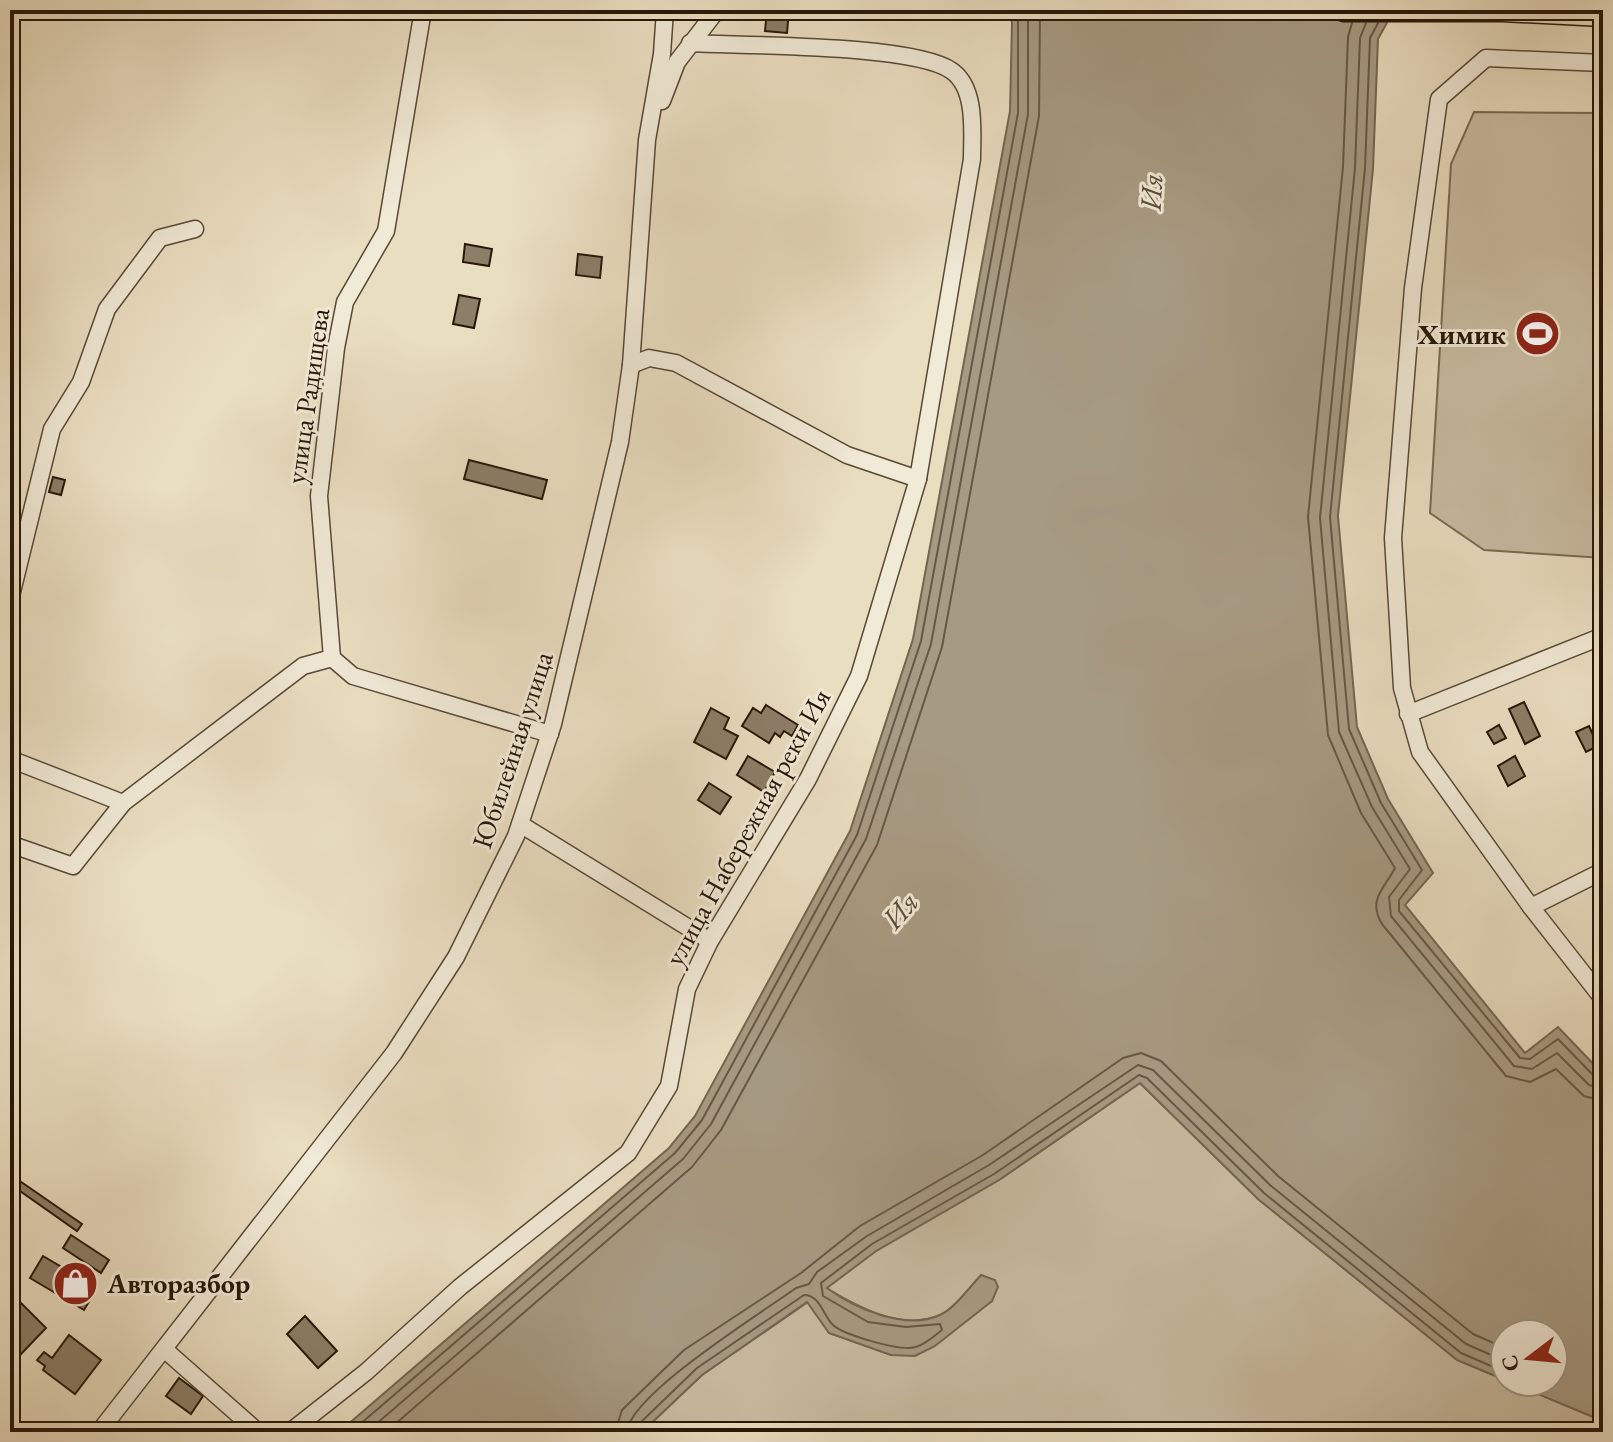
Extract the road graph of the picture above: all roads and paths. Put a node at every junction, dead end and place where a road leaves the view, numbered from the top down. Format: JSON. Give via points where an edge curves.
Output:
{"nodes":[{"id":1,"x":423,"y":10,"type":"edge"},
{"id":2,"x":665,"y":10,"type":"edge"},
{"id":3,"x":717,"y":10,"type":"edge"},
{"id":4,"x":1344,"y":10,"type":"edge"},
{"id":5,"x":1502,"y":10,"type":"edge"},
{"id":6,"x":1603,"y":15,"type":"edge"},
{"id":7,"x":690,"y":43,"type":"junction"},
{"id":8,"x":1603,"y":63,"type":"edge"},
{"id":9,"x":647,"y":140,"type":"junction"},
{"id":10,"x":195,"y":229,"type":"dead end"},
{"id":11,"x":631,"y":365,"type":"junction"},
{"id":12,"x":918,"y":479,"type":"junction"},
{"id":13,"x":10,"y":600,"type":"edge"},
{"id":14,"x":1603,"y":636,"type":"edge"},
{"id":15,"x":332,"y":658,"type":"junction"},
{"id":16,"x":1408,"y":714,"type":"junction"},
{"id":17,"x":550,"y":734,"type":"junction"},
{"id":18,"x":10,"y":759,"type":"edge"},
{"id":19,"x":123,"y":803,"type":"junction"},
{"id":20,"x":520,"y":824,"type":"junction"},
{"id":21,"x":10,"y":844,"type":"edge"},
{"id":22,"x":1603,"y":871,"type":"edge"},
{"id":23,"x":1531,"y":907,"type":"junction"},
{"id":24,"x":710,"y":941,"type":"junction"},
{"id":25,"x":1603,"y":999,"type":"edge"},
{"id":26,"x":164,"y":1349,"type":"junction"},
{"id":27,"x":99,"y":1432,"type":"edge"},
{"id":28,"x":258,"y":1432,"type":"edge"},
{"id":29,"x":290,"y":1432,"type":"edge"}],
"edges":[{"from":1,"to":15,"type":"street","name":"улица Радищева","via":[[386,231],[345,302],[336,348],[319,496]]},
{"from":2,"to":9,"type":"street","name":"Юбилейная улица"},
{"from":3,"to":7,"type":"street"},
{"from":4,"to":5,"type":"highway"},
{"from":5,"to":6,"type":"highway"},
{"from":7,"to":9,"type":"street","via":[[677,62]]},
{"from":7,"to":12,"type":"street","name":"улица Набережная реки Ия","via":[[893,53],[952,72],[965,90],[972,119],[972,159]]},
{"from":8,"to":16,"type":"street","via":[[1486,58],[1439,99],[1413,288],[1393,538]]},
{"from":9,"to":11,"type":"street","name":"Юбилейная улица"},
{"from":10,"to":13,"type":"street","via":[[160,238],[107,309],[81,382],[52,429]]},
{"from":11,"to":12,"type":"street","via":[[649,358],[676,363],[847,455]]},
{"from":11,"to":17,"type":"street","name":"Юбилейная улица","via":[[617,457]]},
{"from":12,"to":24,"type":"street","name":"улица Набережная реки Ия","via":[[859,676],[808,779]]},
{"from":14,"to":16,"type":"street"},
{"from":15,"to":17,"type":"street","via":[[353,676]]},
{"from":15,"to":19,"type":"street","via":[[303,666]]},
{"from":16,"to":23,"type":"street","via":[[1420,752]]},
{"from":17,"to":20,"type":"street","name":"Юбилейная улица"},
{"from":18,"to":19,"type":"street"},
{"from":19,"to":21,"type":"street","via":[[73,866]]},
{"from":20,"to":24,"type":"street"},
{"from":20,"to":26,"type":"street","name":"Юбилейная улица","via":[[478,917],[421,1013]]},
{"from":22,"to":23,"type":"street"},
{"from":23,"to":25,"type":"street"},
{"from":24,"to":29,"type":"street","name":"улица Набережная реки Ия","via":[[687,989],[669,1086],[628,1153]]},
{"from":26,"to":27,"type":"street","name":"Юбилейная улица"},
{"from":26,"to":28,"type":"street"}]}
